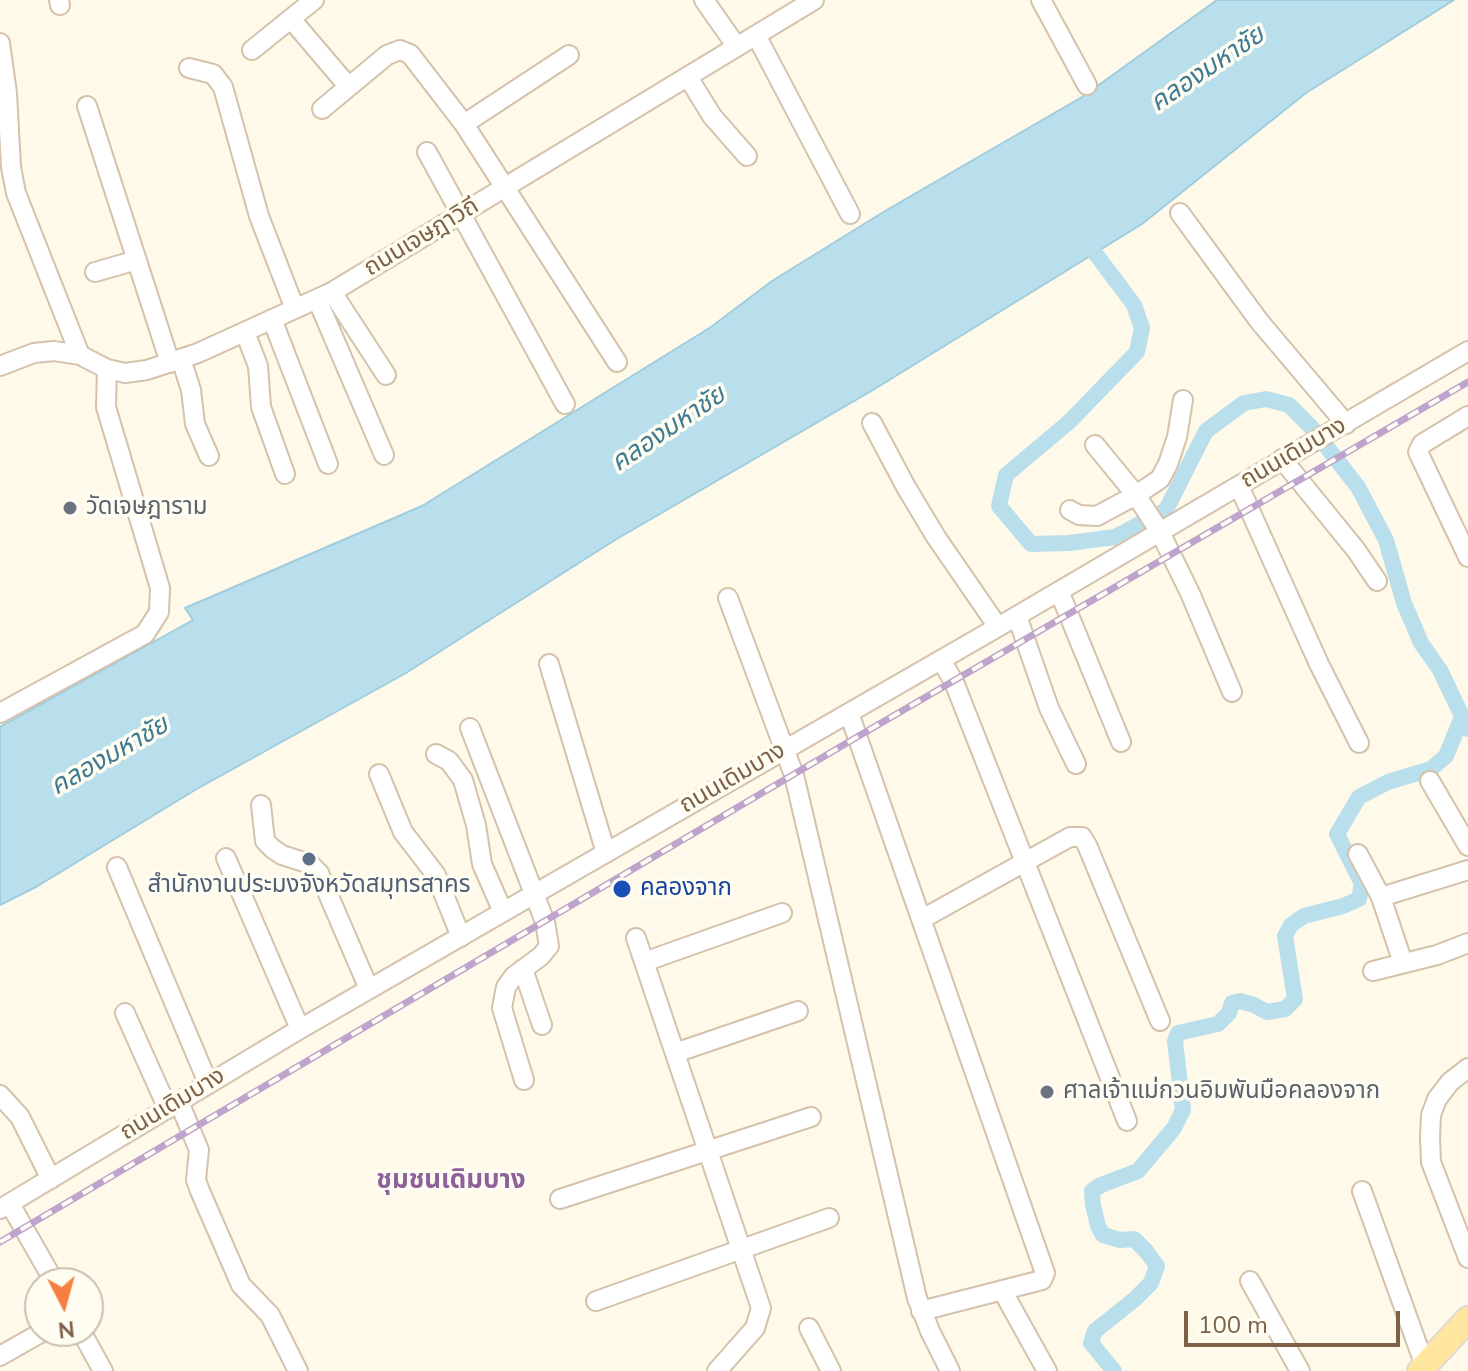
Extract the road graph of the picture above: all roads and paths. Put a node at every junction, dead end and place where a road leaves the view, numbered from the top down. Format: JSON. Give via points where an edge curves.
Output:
{"nodes":[{"id":1,"x":314,"y":0,"type":"edge"},
{"id":2,"x":704,"y":0,"type":"edge"},
{"id":3,"x":814,"y":0,"type":"edge"},
{"id":4,"x":1041,"y":0,"type":"edge"},
{"id":5,"x":291,"y":19,"type":"junction"},
{"id":6,"x":756,"y":35,"type":"junction"},
{"id":7,"x":0,"y":43,"type":"edge"},
{"id":8,"x":737,"y":47,"type":"junction"},
{"id":9,"x":252,"y":50,"type":"dead end"},
{"id":10,"x":569,"y":55,"type":"dead end"},
{"id":11,"x":189,"y":68,"type":"dead end"},
{"id":12,"x":688,"y":77,"type":"junction"},
{"id":13,"x":1087,"y":85,"type":"dead end"},
{"id":14,"x":348,"y":86,"type":"junction"},
{"id":15,"x":87,"y":106,"type":"dead end"},
{"id":16,"x":322,"y":109,"type":"dead end"},
{"id":17,"x":464,"y":124,"type":"junction"},
{"id":18,"x":4,"y":137,"type":"edge"},
{"id":19,"x":427,"y":152,"type":"dead end"},
{"id":20,"x":747,"y":156,"type":"dead end"},
{"id":21,"x":506,"y":188,"type":"junction"},
{"id":22,"x":1180,"y":213,"type":"dead end"},
{"id":23,"x":850,"y":214,"type":"dead end"},
{"id":24,"x":460,"y":215,"type":"junction"},
{"id":25,"x":137,"y":260,"type":"junction"},
{"id":26,"x":95,"y":272,"type":"dead end"},
{"id":27,"x":325,"y":295,"type":"junction"},
{"id":28,"x":295,"y":309,"type":"junction"},
{"id":29,"x":272,"y":319,"type":"junction"},
{"id":30,"x":245,"y":332,"type":"junction"},
{"id":31,"x":1468,"y":351,"type":"edge"},
{"id":32,"x":80,"y":355,"type":"junction"},
{"id":33,"x":176,"y":361,"type":"junction"},
{"id":34,"x":617,"y":362,"type":"dead end"},
{"id":35,"x":0,"y":366,"type":"edge"},
{"id":36,"x":107,"y":369,"type":"junction"},
{"id":37,"x":386,"y":375,"type":"dead end"},
{"id":38,"x":1183,"y":400,"type":"dead end"},
{"id":39,"x":565,"y":404,"type":"dead end"},
{"id":40,"x":1468,"y":416,"type":"edge"},
{"id":41,"x":872,"y":423,"type":"dead end"},
{"id":42,"x":1345,"y":424,"type":"junction"},
{"id":43,"x":1095,"y":445,"type":"dead end"},
{"id":44,"x":384,"y":455,"type":"dead end"},
{"id":45,"x":209,"y":456,"type":"dead end"},
{"id":46,"x":1282,"y":459,"type":"junction"},
{"id":47,"x":328,"y":464,"type":"dead end"},
{"id":48,"x":285,"y":474,"type":"dead end"},
{"id":49,"x":1239,"y":486,"type":"junction"},
{"id":50,"x":1137,"y":496,"type":"junction"},
{"id":51,"x":1070,"y":510,"type":"dead end"},
{"id":52,"x":1468,"y":515,"type":"edge"},
{"id":53,"x":1451,"y":526,"type":"junction"},
{"id":54,"x":1160,"y":532,"type":"junction"},
{"id":55,"x":1468,"y":557,"type":"edge"},
{"id":56,"x":1377,"y":581,"type":"dead end"},
{"id":57,"x":1059,"y":591,"type":"junction"},
{"id":58,"x":728,"y":598,"type":"dead end"},
{"id":59,"x":1017,"y":616,"type":"junction"},
{"id":60,"x":998,"y":627,"type":"junction"},
{"id":61,"x":941,"y":660,"type":"junction"},
{"id":62,"x":549,"y":664,"type":"dead end"},
{"id":63,"x":1232,"y":692,"type":"dead end"},
{"id":64,"x":0,"y":713,"type":"edge"},
{"id":65,"x":849,"y":713,"type":"junction"},
{"id":66,"x":470,"y":728,"type":"dead end"},
{"id":67,"x":1121,"y":742,"type":"dead end"},
{"id":68,"x":1359,"y":743,"type":"dead end"},
{"id":69,"x":785,"y":750,"type":"junction"},
{"id":70,"x":436,"y":754,"type":"dead end"},
{"id":71,"x":1076,"y":764,"type":"dead end"},
{"id":72,"x":379,"y":774,"type":"dead end"},
{"id":73,"x":1430,"y":781,"type":"dead end"},
{"id":74,"x":261,"y":805,"type":"dead end"},
{"id":75,"x":1468,"y":846,"type":"edge"},
{"id":76,"x":606,"y":853,"type":"junction"},
{"id":77,"x":1358,"y":854,"type":"dead end"},
{"id":78,"x":226,"y":858,"type":"dead end"},
{"id":79,"x":1024,"y":863,"type":"junction"},
{"id":80,"x":117,"y":867,"type":"dead end"},
{"id":81,"x":1468,"y":870,"type":"edge"},
{"id":82,"x":534,"y":895,"type":"junction"},
{"id":83,"x":1381,"y":897,"type":"junction"},
{"id":84,"x":503,"y":912,"type":"junction"},
{"id":85,"x":782,"y":913,"type":"dead end"},
{"id":86,"x":922,"y":919,"type":"junction"},
{"id":87,"x":461,"y":937,"type":"junction"},
{"id":88,"x":636,"y":938,"type":"dead end"},
{"id":89,"x":1468,"y":943,"type":"edge"},
{"id":90,"x":644,"y":962,"type":"junction"},
{"id":91,"x":1403,"y":963,"type":"junction"},
{"id":92,"x":523,"y":969,"type":"junction"},
{"id":93,"x":1373,"y":971,"type":"dead end"},
{"id":94,"x":369,"y":989,"type":"junction"},
{"id":95,"x":798,"y":1011,"type":"dead end"},
{"id":96,"x":125,"y":1013,"type":"dead end"},
{"id":97,"x":1160,"y":1021,"type":"dead end"},
{"id":98,"x":542,"y":1025,"type":"dead end"},
{"id":99,"x":300,"y":1029,"type":"junction"},
{"id":100,"x":675,"y":1053,"type":"junction"},
{"id":101,"x":1468,"y":1068,"type":"edge"},
{"id":102,"x":524,"y":1080,"type":"dead end"},
{"id":103,"x":208,"y":1083,"type":"junction"},
{"id":104,"x":0,"y":1095,"type":"edge"},
{"id":105,"x":173,"y":1105,"type":"junction"},
{"id":106,"x":811,"y":1117,"type":"dead end"},
{"id":107,"x":1127,"y":1121,"type":"dead end"},
{"id":108,"x":708,"y":1151,"type":"junction"},
{"id":109,"x":51,"y":1179,"type":"junction"},
{"id":110,"x":1362,"y":1191,"type":"dead end"},
{"id":111,"x":560,"y":1199,"type":"dead end"},
{"id":112,"x":5,"y":1207,"type":"edge"},
{"id":113,"x":829,"y":1218,"type":"dead end"},
{"id":114,"x":741,"y":1249,"type":"junction"},
{"id":115,"x":1468,"y":1258,"type":"edge"},
{"id":116,"x":44,"y":1267,"type":"edge"},
{"id":117,"x":1250,"y":1281,"type":"dead end"},
{"id":118,"x":1002,"y":1290,"type":"junction"},
{"id":119,"x":596,"y":1301,"type":"dead end"},
{"id":120,"x":921,"y":1311,"type":"junction"},
{"id":121,"x":1468,"y":1319,"type":"edge"},
{"id":122,"x":809,"y":1328,"type":"dead end"},
{"id":123,"x":24,"y":1342,"type":"edge"},
{"id":124,"x":90,"y":1347,"type":"edge"},
{"id":125,"x":0,"y":1356,"type":"edge"},
{"id":126,"x":1422,"y":1368,"type":"edge"},
{"id":127,"x":103,"y":1371,"type":"edge"},
{"id":128,"x":298,"y":1371,"type":"edge"},
{"id":129,"x":717,"y":1371,"type":"edge"},
{"id":130,"x":831,"y":1371,"type":"edge"},
{"id":131,"x":950,"y":1371,"type":"edge"},
{"id":132,"x":1047,"y":1371,"type":"edge"},
{"id":133,"x":1300,"y":1371,"type":"edge"}],
"edges":[{"from":1,"to":5,"type":"street"},
{"from":2,"to":8,"type":"street"},
{"from":3,"to":6,"type":"street","name":"ถนนเจษฎาวิถี"},
{"from":4,"to":13,"type":"street"},
{"from":5,"to":9,"type":"street"},
{"from":5,"to":14,"type":"street"},
{"from":6,"to":8,"type":"street","name":"ถนนเจษฎาวิถี"},
{"from":6,"to":23,"type":"street"},
{"from":7,"to":18,"type":"street","via":[[7,93]]},
{"from":8,"to":12,"type":"street","name":"ถนนเจษฎาวิถี"},
{"from":10,"to":17,"type":"street"},
{"from":11,"to":28,"type":"street","via":[[213,74],[223,87],[259,216]]},
{"from":12,"to":20,"type":"street","via":[[712,116]]},
{"from":12,"to":21,"type":"street","name":"ถนนเจษฎาวิถี"},
{"from":14,"to":16,"type":"street"},
{"from":14,"to":17,"type":"street","via":[[400,50],[410,54]]},
{"from":15,"to":25,"type":"street"},
{"from":17,"to":21,"type":"street"},
{"from":18,"to":32,"type":"street","via":[[16,193]]},
{"from":19,"to":24,"type":"street"},
{"from":21,"to":24,"type":"street","name":"ถนนเจษฎาวิถี"},
{"from":21,"to":34,"type":"street"},
{"from":22,"to":42,"type":"street","via":[[1259,321]]},
{"from":24,"to":27,"type":"street","name":"ถนนเจษฎาวิถี"},
{"from":24,"to":39,"type":"street"},
{"from":25,"to":26,"type":"street"},
{"from":25,"to":33,"type":"street"},
{"from":27,"to":28,"type":"street","name":"ถนนเจษฎาวิถี"},
{"from":27,"to":37,"type":"street"},
{"from":27,"to":44,"type":"street"},
{"from":28,"to":29,"type":"street","name":"ถนนเจษฎาวิถี"},
{"from":29,"to":30,"type":"street","name":"ถนนเจษฎาวิถี"},
{"from":29,"to":47,"type":"street"},
{"from":30,"to":33,"type":"street","name":"ถนนเจษฎาวิถี"},
{"from":30,"to":48,"type":"street","via":[[258,366],[261,407]]},
{"from":31,"to":42,"type":"street","name":"ถนนเดิมบาง"},
{"from":32,"to":35,"type":"street","name":"ถนนเจษฎาวิถี","via":[[34,353]]},
{"from":32,"to":36,"type":"street","name":"ถนนเจษฎาวิถี"},
{"from":33,"to":36,"type":"street","name":"ถนนเจษฎาวิถี","via":[[125,373]]},
{"from":33,"to":45,"type":"street","via":[[191,390],[195,424]]},
{"from":36,"to":64,"type":"street","via":[[106,407],[160,588],[159,612],[145,634]]},
{"from":38,"to":50,"type":"street","via":[[1168,464],[1160,479]]},
{"from":40,"to":53,"type":"street","via":[[1422,444],[1418,452]]},
{"from":41,"to":60,"type":"street","via":[[936,537]]},
{"from":42,"to":46,"type":"street","name":"ถนนเดิมบาง"},
{"from":43,"to":50,"type":"street"},
{"from":46,"to":49,"type":"street","name":"ถนนเดิมบาง"},
{"from":46,"to":56,"type":"street"},
{"from":49,"to":54,"type":"street","name":"ถนนเดิมบาง"},
{"from":49,"to":68,"type":"street"},
{"from":50,"to":51,"type":"street","via":[[1097,516]]},
{"from":50,"to":54,"type":"street"},
{"from":52,"to":53,"type":"street"},
{"from":53,"to":55,"type":"street"},
{"from":54,"to":57,"type":"street","name":"ถนนเดิมบาง"},
{"from":54,"to":63,"type":"street"},
{"from":57,"to":59,"type":"street","name":"ถนนเดิมบาง"},
{"from":57,"to":67,"type":"street"},
{"from":58,"to":69,"type":"street"},
{"from":59,"to":60,"type":"street","name":"ถนนเดิมบาง"},
{"from":59,"to":71,"type":"street","via":[[1049,708]]},
{"from":60,"to":61,"type":"street","name":"ถนนเดิมบาง"},
{"from":61,"to":65,"type":"street","name":"ถนนเดิมบาง"},
{"from":61,"to":79,"type":"street"},
{"from":62,"to":76,"type":"street"},
{"from":65,"to":69,"type":"street","name":"ถนนเดิมบาง"},
{"from":65,"to":86,"type":"street"},
{"from":66,"to":82,"type":"street"},
{"from":69,"to":76,"type":"street","name":"ถนนเดิมบาง"},
{"from":69,"to":120,"type":"street"},
{"from":70,"to":84,"type":"street","via":[[463,780],[482,864]]},
{"from":72,"to":87,"type":"street","via":[[403,832],[436,875]]},
{"from":73,"to":75,"type":"street"},
{"from":74,"to":94,"type":"street","via":[[265,841],[319,873]]},
{"from":76,"to":82,"type":"street","name":"ถนนเดิมบาง"},
{"from":77,"to":83,"type":"street"},
{"from":78,"to":99,"type":"street"},
{"from":79,"to":86,"type":"street"},
{"from":79,"to":97,"type":"street","via":[[1070,837],[1082,837]]},
{"from":79,"to":107,"type":"street"},
{"from":80,"to":103,"type":"street"},
{"from":81,"to":83,"type":"street"},
{"from":82,"to":84,"type":"street","name":"ถนนเดิมบาง"},
{"from":82,"to":92,"type":"street","via":[[549,946]]},
{"from":83,"to":91,"type":"street"},
{"from":84,"to":87,"type":"street","name":"ถนนเดิมบาง"},
{"from":85,"to":90,"type":"street"},
{"from":86,"to":118,"type":"street","via":[[1045,1273],[1042,1280]]},
{"from":87,"to":94,"type":"street","name":"ถนนเดิมบาง"},
{"from":88,"to":90,"type":"street"},
{"from":89,"to":91,"type":"street"},
{"from":90,"to":100,"type":"street"},
{"from":91,"to":93,"type":"street"},
{"from":92,"to":98,"type":"street"},
{"from":92,"to":102,"type":"street","via":[[506,987],[502,1008]]},
{"from":94,"to":99,"type":"street","name":"ถนนเดิมบาง"},
{"from":95,"to":100,"type":"street"},
{"from":96,"to":105,"type":"street"},
{"from":99,"to":103,"type":"street","name":"ถนนเดิมบาง"},
{"from":100,"to":108,"type":"street"},
{"from":101,"to":115,"type":"street","via":[[1437,1099],[1430,1138],[1431,1162]]},
{"from":103,"to":105,"type":"street","name":"ถนนเดิมบาง"},
{"from":104,"to":109,"type":"street","via":[[20,1117]]},
{"from":105,"to":109,"type":"street","name":"ถนนเดิมบาง"},
{"from":105,"to":128,"type":"street","via":[[199,1150],[196,1180],[241,1285],[270,1315]]},
{"from":106,"to":108,"type":"street"},
{"from":108,"to":111,"type":"street"},
{"from":108,"to":114,"type":"street"},
{"from":109,"to":112,"type":"street","name":"ถนนเดิมบาง"},
{"from":110,"to":126,"type":"street"},
{"from":112,"to":116,"type":"street"},
{"from":113,"to":114,"type":"street"},
{"from":114,"to":119,"type":"street"},
{"from":114,"to":129,"type":"street","via":[[761,1308],[755,1328]]},
{"from":117,"to":133,"type":"street"},
{"from":118,"to":120,"type":"street"},
{"from":118,"to":132,"type":"street"},
{"from":120,"to":131,"type":"street"},
{"from":121,"to":126,"type":"main road"},
{"from":122,"to":130,"type":"street"},
{"from":123,"to":125,"type":"street"},
{"from":124,"to":127,"type":"street"}]}
